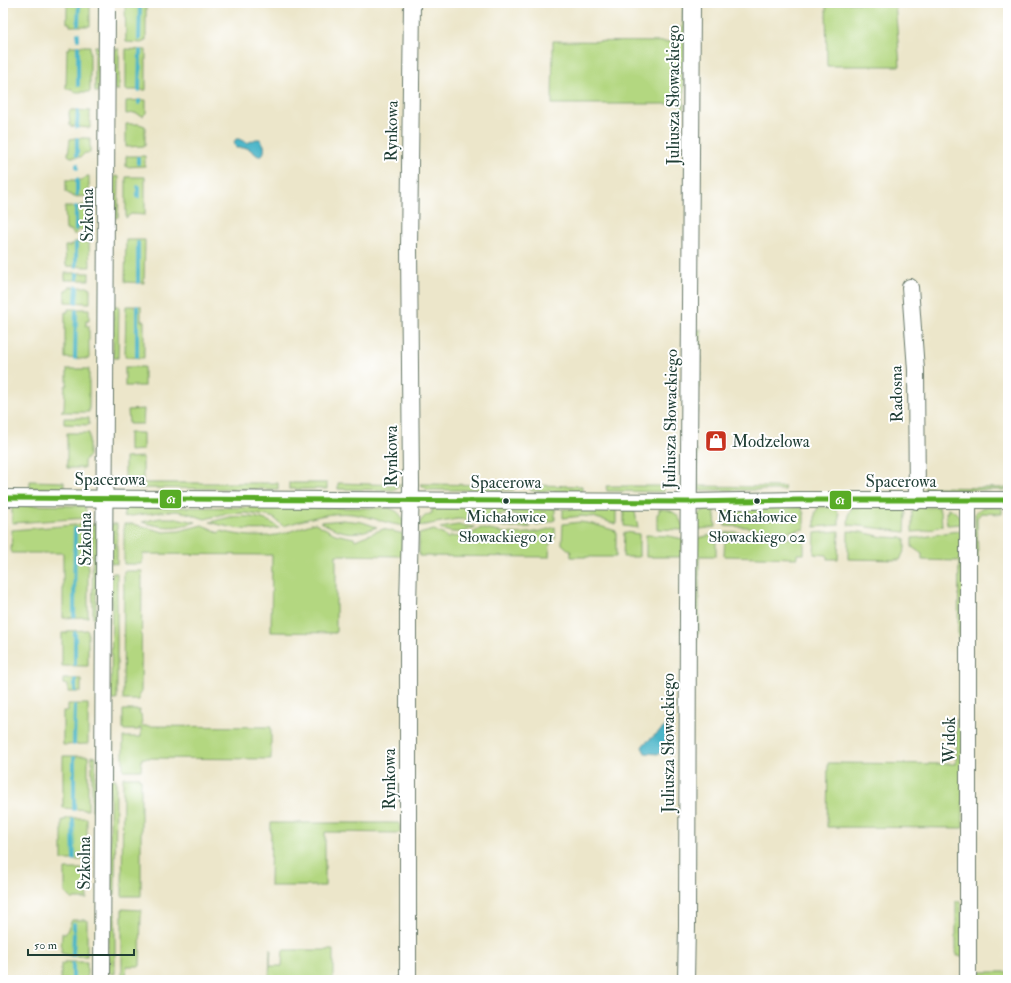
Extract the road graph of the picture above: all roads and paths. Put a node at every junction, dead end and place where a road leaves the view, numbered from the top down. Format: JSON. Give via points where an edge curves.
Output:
{"nodes":[{"id":1,"x":107,"y":3,"type":"edge"},
{"id":2,"x":412,"y":3,"type":"edge"},
{"id":3,"x":692,"y":3,"type":"edge"},
{"id":4,"x":910,"y":286,"type":"dead end"},
{"id":5,"x":3,"y":498,"type":"edge"},
{"id":6,"x":104,"y":498,"type":"junction"},
{"id":7,"x":410,"y":500,"type":"junction"},
{"id":8,"x":916,"y":500,"type":"junction"},
{"id":9,"x":968,"y":500,"type":"junction"},
{"id":10,"x":1008,"y":500,"type":"edge"},
{"id":11,"x":689,"y":502,"type":"junction"},
{"id":12,"x":102,"y":980,"type":"edge"},
{"id":13,"x":408,"y":980,"type":"edge"},
{"id":14,"x":686,"y":980,"type":"edge"},
{"id":15,"x":968,"y":980,"type":"edge"}],
"edges":[{"from":1,"to":6,"type":"street","name":"Szkolna"},
{"from":2,"to":7,"type":"street","name":"Rynkowa","via":[[409,248]]},
{"from":3,"to":11,"type":"street","name":"Juliusza Słowackiego"},
{"from":4,"to":8,"type":"street","name":"Radosna","via":[[916,370]]},
{"from":5,"to":6,"type":"street","name":"Spacerowa"},
{"from":6,"to":7,"type":"street","name":"Spacerowa"},
{"from":6,"to":12,"type":"street","name":"Szkolna"},
{"from":7,"to":11,"type":"street","name":"Spacerowa"},
{"from":7,"to":13,"type":"street","name":"Rynkowa"},
{"from":8,"to":9,"type":"street","name":"Spacerowa"},
{"from":8,"to":11,"type":"street","name":"Spacerowa"},
{"from":9,"to":10,"type":"street","name":"Spacerowa"},
{"from":9,"to":15,"type":"street","name":"Widok"},
{"from":11,"to":14,"type":"street","name":"Juliusza Słowackiego"}]}
